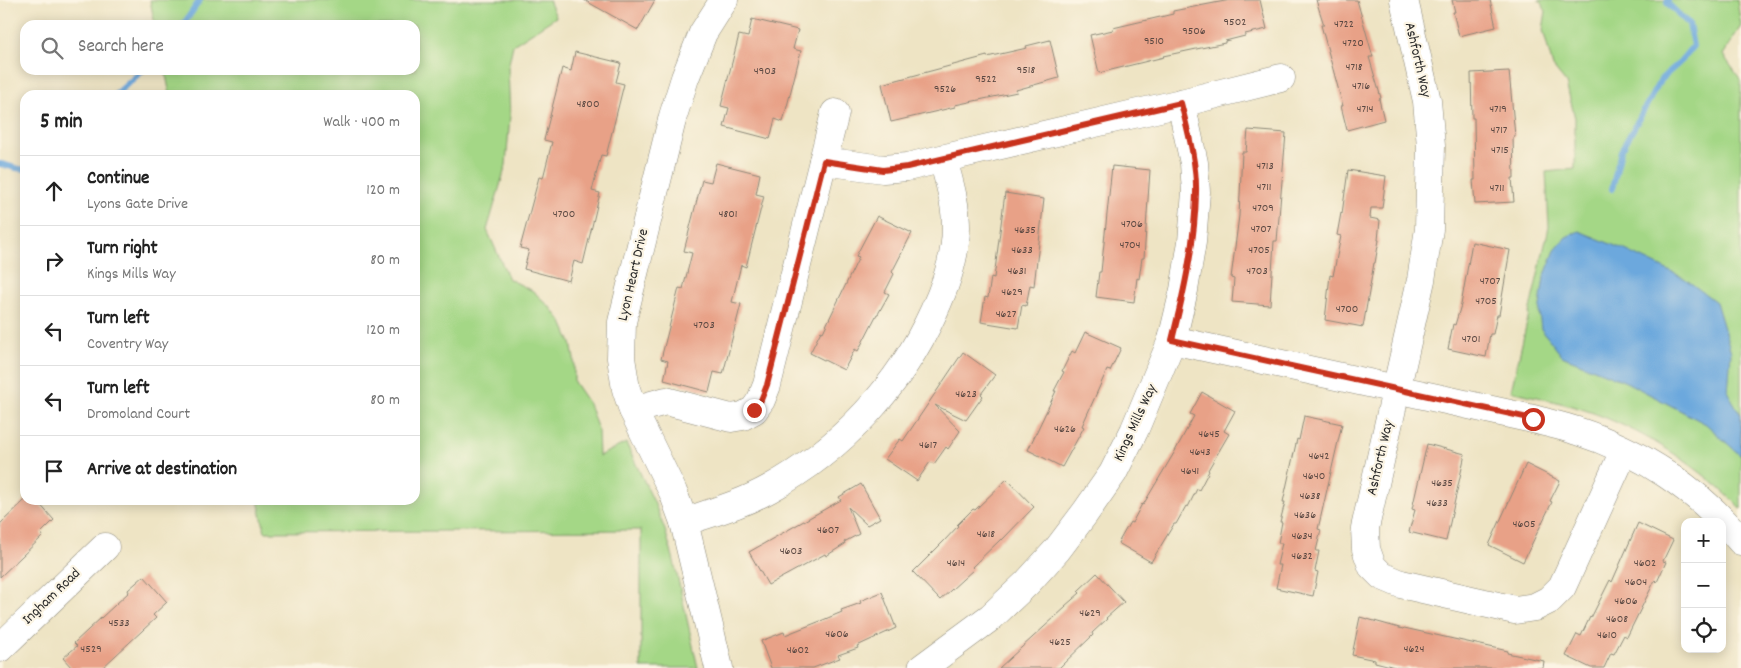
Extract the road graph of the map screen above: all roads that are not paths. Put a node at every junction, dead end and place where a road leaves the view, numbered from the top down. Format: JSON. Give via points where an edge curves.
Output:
{"nodes":[{"id":1,"x":724,"y":0,"type":"edge"},
{"id":2,"x":1404,"y":0,"type":"edge"},
{"id":3,"x":1281,"y":78,"type":"dead end"},
{"id":4,"x":1181,"y":103,"type":"junction"},
{"id":5,"x":835,"y":113,"type":"dead end"},
{"id":6,"x":943,"y":160,"type":"junction"},
{"id":7,"x":824,"y":161,"type":"junction"},
{"id":8,"x":1172,"y":340,"type":"junction"},
{"id":9,"x":1397,"y":390,"type":"junction"},
{"id":10,"x":633,"y":410,"type":"junction"},
{"id":11,"x":1624,"y":451,"type":"junction"},
{"id":12,"x":684,"y":522,"type":"junction"},
{"id":13,"x":1741,"y":541,"type":"edge"},
{"id":14,"x":105,"y":546,"type":"dead end"},
{"id":15,"x":0,"y":648,"type":"edge"},
{"id":16,"x":719,"y":668,"type":"edge"},
{"id":17,"x":922,"y":668,"type":"edge"}],
"edges":[{"from":1,"to":10,"type":"street","name":"Lyon Heart Drive","via":[[703,33],[685,78],[622,322],[621,358]]},
{"from":2,"to":9,"type":"street","name":"Ashforth Way","via":[[1427,101],[1431,185],[1422,280]]},
{"from":3,"to":4,"type":"street"},
{"from":4,"to":6,"type":"street"},
{"from":4,"to":8,"type":"street","name":"Kings Mills Way","via":[[1194,163],[1196,192],[1184,290]]},
{"from":5,"to":7,"type":"street"},
{"from":6,"to":7,"type":"street","via":[[883,170]]},
{"from":6,"to":12,"type":"street","via":[[953,197],[956,227],[953,257],[924,334],[899,374],[848,432],[804,467],[743,501]]},
{"from":7,"to":10,"type":"street","via":[[767,385],[754,410],[731,418],[666,401]]},
{"from":8,"to":9,"type":"street"},
{"from":8,"to":17,"type":"street","name":"Kings Mills Way","via":[[1130,439],[1086,513],[1057,550],[991,618]]},
{"from":9,"to":11,"type":"street","via":[[1578,431]]},
{"from":9,"to":11,"type":"street","name":"Ashforth Way","via":[[1365,528],[1366,549],[1372,566],[1382,576],[1401,584],[1515,610],[1535,607],[1549,600],[1562,587]]},
{"from":10,"to":12,"type":"street","name":"Lyon Heart Drive"},
{"from":11,"to":13,"type":"street","via":[[1663,472],[1695,495]]},
{"from":12,"to":16,"type":"street","name":"Lyon Heart Drive"},
{"from":14,"to":15,"type":"street","name":"Ingham Road"}]}
